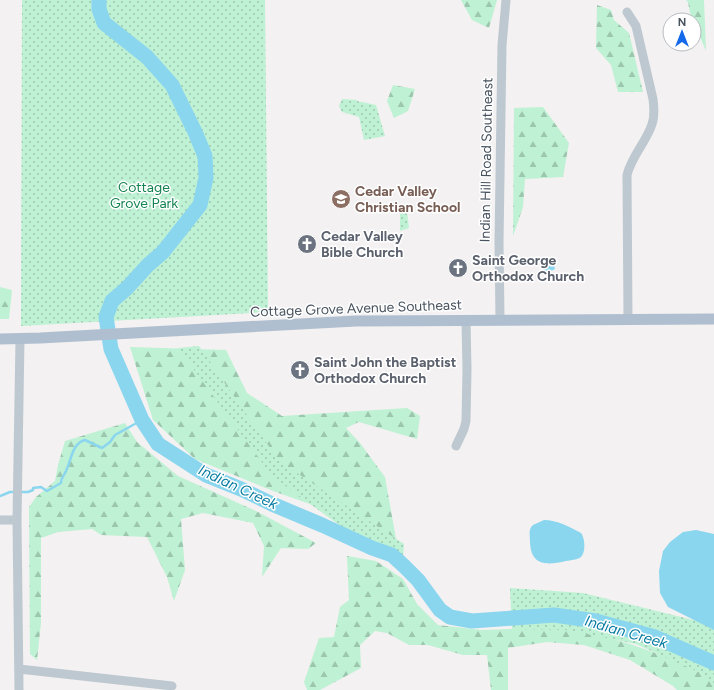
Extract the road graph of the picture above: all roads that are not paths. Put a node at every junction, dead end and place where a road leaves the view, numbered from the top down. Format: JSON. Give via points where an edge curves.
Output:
{"nodes":[{"id":1,"x":506,"y":0,"type":"edge"},
{"id":2,"x":627,"y":12,"type":"dead end"},
{"id":3,"x":628,"y":319,"type":"junction"},
{"id":4,"x":714,"y":319,"type":"edge"},
{"id":5,"x":466,"y":320,"type":"junction"},
{"id":6,"x":500,"y":320,"type":"junction"},
{"id":7,"x":0,"y":338,"type":"edge"},
{"id":8,"x":20,"y":339,"type":"junction"},
{"id":9,"x":456,"y":446,"type":"dead end"},
{"id":10,"x":0,"y":520,"type":"edge"},
{"id":11,"x":18,"y":520,"type":"junction"},
{"id":12,"x":19,"y":670,"type":"junction"},
{"id":13,"x":172,"y":686,"type":"dead end"},
{"id":14,"x":19,"y":690,"type":"edge"}],
"edges":[{"from":1,"to":6,"type":"street","name":"Indian Hill Road Southeast","via":[[502,44]]},
{"from":2,"to":3,"type":"street","via":[[636,26],[654,111],[652,126],[634,156],[627,175]]},
{"from":3,"to":4,"type":"main road","name":"Cottage Grove Avenue Southeast"},
{"from":3,"to":6,"type":"main road","name":"Cottage Grove Avenue Southeast"},
{"from":5,"to":6,"type":"main road","name":"Cottage Grove Avenue Southeast"},
{"from":5,"to":8,"type":"main road","name":"Cottage Grove Avenue Southeast","via":[[312,323]]},
{"from":5,"to":9,"type":"street","via":[[466,421]]},
{"from":7,"to":8,"type":"main road","name":"Cottage Grove Avenue Southeast"},
{"from":8,"to":11,"type":"street"},
{"from":10,"to":11,"type":"street"},
{"from":11,"to":12,"type":"street"},
{"from":12,"to":13,"type":"street"},
{"from":12,"to":14,"type":"street"}]}
